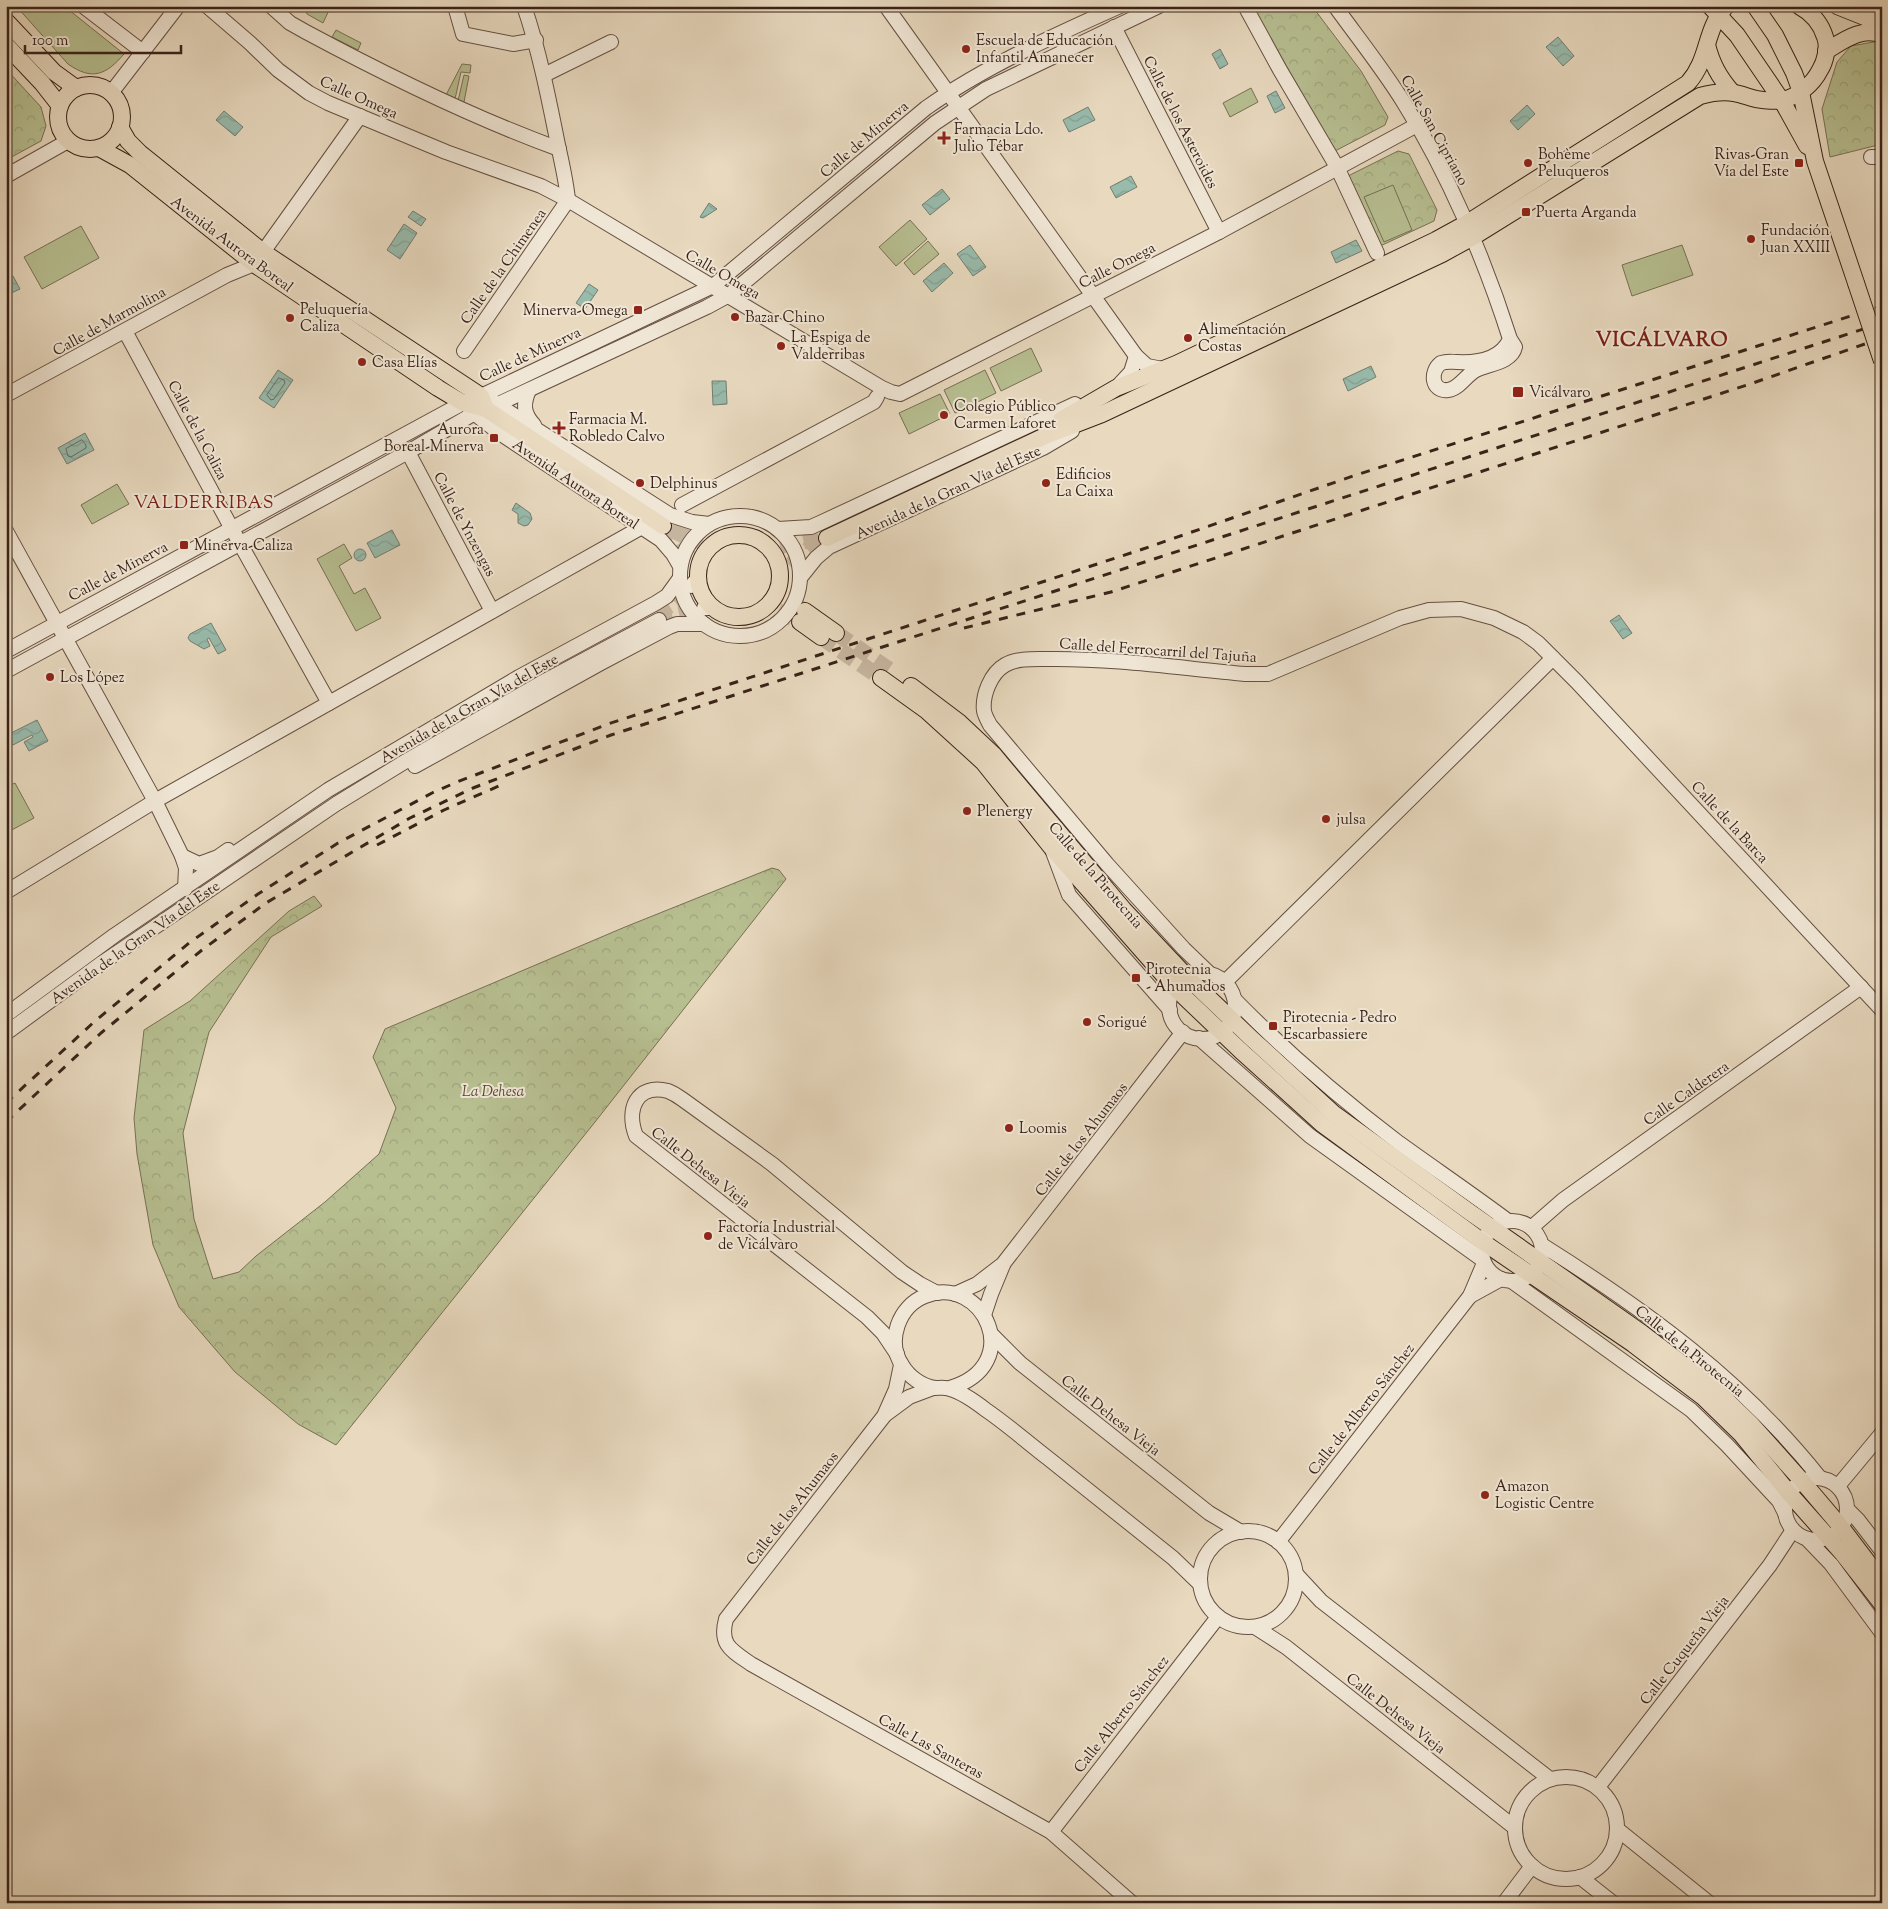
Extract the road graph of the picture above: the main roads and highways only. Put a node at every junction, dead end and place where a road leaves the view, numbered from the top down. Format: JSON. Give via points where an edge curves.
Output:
{"nodes":[{"id":1,"x":1755,"y":6,"type":"edge"},
{"id":2,"x":1799,"y":6,"type":"edge"},
{"id":3,"x":1837,"y":6,"type":"edge"},
{"id":4,"x":1718,"y":9,"type":"edge"},
{"id":5,"x":6,"y":21,"type":"edge"},
{"id":6,"x":1882,"y":24,"type":"edge"},
{"id":7,"x":1882,"y":35,"type":"edge"},
{"id":8,"x":6,"y":45,"type":"edge"},
{"id":9,"x":1707,"y":45,"type":"junction"},
{"id":10,"x":1826,"y":51,"type":"junction"},
{"id":11,"x":76,"y":88,"type":"junction"},
{"id":12,"x":1732,"y":92,"type":"junction"},
{"id":13,"x":1800,"y":92,"type":"junction"},
{"id":14,"x":1782,"y":101,"type":"junction"},
{"id":15,"x":60,"y":106,"type":"junction"},
{"id":16,"x":120,"y":127,"type":"junction"},
{"id":17,"x":99,"y":148,"type":"junction"},
{"id":18,"x":1815,"y":161,"type":"junction"},
{"id":19,"x":1470,"y":230,"type":"junction"},
{"id":20,"x":259,"y":258,"type":"junction"},
{"id":21,"x":1882,"y":361,"type":"edge"},
{"id":22,"x":663,"y":526,"type":"tunnel mouth"},
{"id":23,"x":709,"y":608,"type":"joint"},
{"id":24,"x":802,"y":617,"type":"tunnel mouth"},
{"id":25,"x":829,"y":635,"type":"tunnel mouth"},
{"id":26,"x":1181,"y":983,"type":"junction"},
{"id":27,"x":1835,"y":1533,"type":"junction"},
{"id":28,"x":1882,"y":1581,"type":"edge"},
{"id":29,"x":1882,"y":1604,"type":"edge"}],
"edges":[{"from":1,"to":13,"type":"main road","via":[[1775,35]]},
{"from":2,"to":10,"type":"main road","via":[[1814,16],[1823,31]]},
{"from":3,"to":6,"type":"main road"},
{"from":4,"to":9,"type":"main road","name":"Avenida de la Gran Vía del Este"},
{"from":4,"to":14,"type":"main road"},
{"from":5,"to":11,"type":"main road","via":[[54,72]]},
{"from":7,"to":10,"type":"main road","via":[[1874,31],[1860,33]]},
{"from":8,"to":15,"type":"main road"},
{"from":9,"to":12,"type":"main road","via":[[1716,72]]},
{"from":9,"to":19,"type":"main road","name":"Avenida de la Gran Vía del Este","via":[[1701,65],[1688,82]]},
{"from":10,"to":13,"type":"main road","via":[[1822,68],[1812,84]]},
{"from":11,"to":15,"type":"main road"},
{"from":11,"to":16,"type":"main road","via":[[91,86],[111,93],[121,112]]},
{"from":12,"to":14,"type":"main road","name":"Avenida de la Gran Vía del Este","via":[[1756,99]]},
{"from":12,"to":19,"type":"main road","name":"Avenida de la Gran Vía del Este","via":[[1700,96],[1684,104]]},
{"from":13,"to":14,"type":"main road"},
{"from":13,"to":18,"type":"main road"},
{"from":14,"to":18,"type":"main road"},
{"from":15,"to":17,"type":"main road","via":[[58,121],[63,136],[83,149]]},
{"from":16,"to":17,"type":"main road","via":[[112,140]]},
{"from":16,"to":20,"type":"main road","name":"Avenida Aurora Boreal","via":[[140,153]]},
{"from":17,"to":20,"type":"main road","name":"Avenida Aurora Boreal","via":[[130,165],[230,247]]},
{"from":18,"to":21,"type":"main road","bridge":true},
{"from":19,"to":19,"type":"main road","name":"Avenida de la Gran Vía del Este","via":[[1436,240],[1164,369],[1116,388],[1046,428],[826,535],[1044,436],[1102,414],[1403,273]]},
{"from":20,"to":22,"type":"main road","name":"Avenida Aurora Boreal"},
{"from":23,"to":23,"type":"main road","via":[[690,574],[710,542],[742,535],[774,546],[783,590],[752,615],[726,615]]},
{"from":24,"to":25,"type":"main road"},
{"from":26,"to":26,"type":"main road","name":"Calle de la Pirotecnia","via":[[993,754],[934,702],[887,676],[983,762],[1051,847]]},
{"from":26,"to":27,"type":"main road","name":"Calle de la Pirotecnia","via":[[1221,1032],[1322,1124],[1703,1397],[1741,1434],[1789,1493]]},
{"from":26,"to":27,"type":"main road","name":"Calle de la Pirotecnia","via":[[1232,1019],[1332,1113],[1500,1224],[1541,1262],[1713,1387],[1802,1480]]},
{"from":27,"to":28,"type":"main road","name":"Calle de la Pirotecnia"},
{"from":27,"to":29,"type":"main road","name":"Calle de la Pirotecnia"}]}
